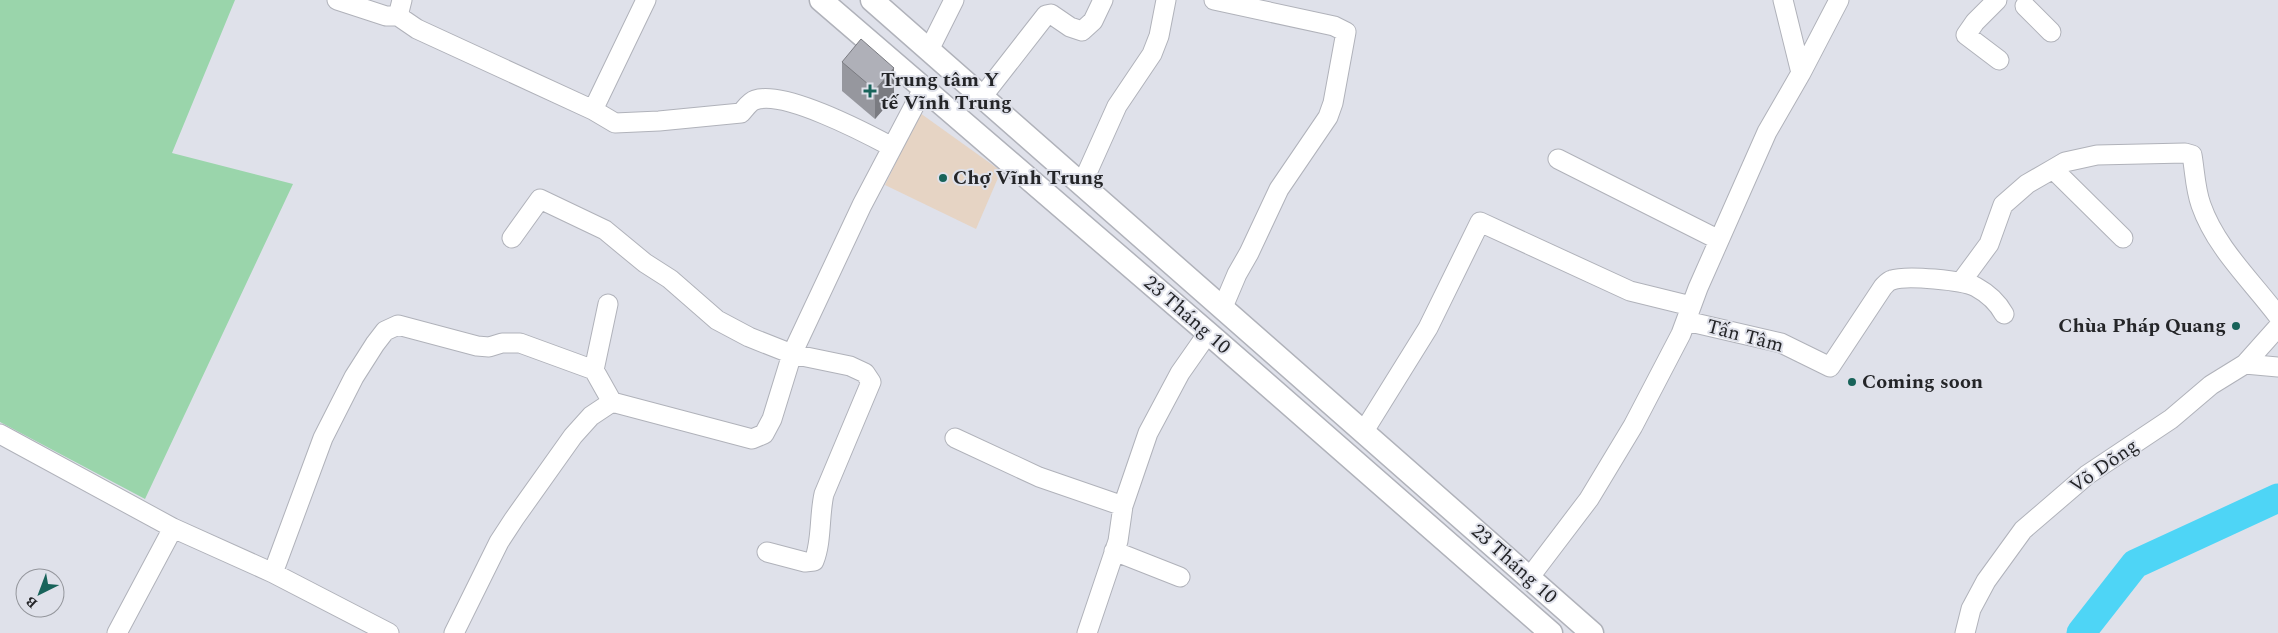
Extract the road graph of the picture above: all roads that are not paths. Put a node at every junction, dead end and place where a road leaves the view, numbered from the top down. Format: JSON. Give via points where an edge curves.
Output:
{"nodes":[{"id":1,"x":338,"y":0,"type":"edge"},
{"id":2,"x":646,"y":0,"type":"edge"},
{"id":3,"x":821,"y":0,"type":"edge"},
{"id":4,"x":872,"y":0,"type":"edge"},
{"id":5,"x":954,"y":0,"type":"edge"},
{"id":6,"x":1103,"y":0,"type":"edge"},
{"id":7,"x":1166,"y":0,"type":"edge"},
{"id":8,"x":1214,"y":0,"type":"edge"},
{"id":9,"x":1783,"y":0,"type":"edge"},
{"id":10,"x":1839,"y":0,"type":"edge"},
{"id":11,"x":1997,"y":0,"type":"edge"},
{"id":12,"x":2026,"y":2,"type":"edge"},
{"id":13,"x":400,"y":8,"type":"edge"},
{"id":14,"x":2051,"y":32,"type":"dead end"},
{"id":15,"x":929,"y":50,"type":"junction"},
{"id":16,"x":1999,"y":60,"type":"dead end"},
{"id":17,"x":1801,"y":73,"type":"junction"},
{"id":18,"x":923,"y":89,"type":"junction"},
{"id":19,"x":982,"y":97,"type":"junction"},
{"id":20,"x":593,"y":110,"type":"junction"},
{"id":21,"x":892,"y":147,"type":"junction"},
{"id":22,"x":1558,"y":159,"type":"dead end"},
{"id":23,"x":2053,"y":169,"type":"junction"},
{"id":24,"x":1082,"y":184,"type":"junction"},
{"id":25,"x":512,"y":238,"type":"dead end"},
{"id":26,"x":2122,"y":238,"type":"dead end"},
{"id":27,"x":1718,"y":240,"type":"junction"},
{"id":28,"x":1960,"y":282,"type":"junction"},
{"id":29,"x":608,"y":304,"type":"dead end"},
{"id":30,"x":1223,"y":307,"type":"junction"},
{"id":31,"x":1688,"y":313,"type":"junction"},
{"id":32,"x":2004,"y":314,"type":"dead end"},
{"id":33,"x":2278,"y":316,"type":"edge"},
{"id":34,"x":2278,"y":327,"type":"edge"},
{"id":35,"x":1208,"y":332,"type":"junction"},
{"id":36,"x":792,"y":354,"type":"junction"},
{"id":37,"x":2245,"y":364,"type":"junction"},
{"id":38,"x":2278,"y":367,"type":"edge"},
{"id":39,"x":594,"y":370,"type":"junction"},
{"id":40,"x":612,"y":402,"type":"junction"},
{"id":41,"x":1364,"y":431,"type":"junction"},
{"id":42,"x":0,"y":436,"type":"edge"},
{"id":43,"x":955,"y":438,"type":"dead end"},
{"id":44,"x":1123,"y":506,"type":"junction"},
{"id":45,"x":172,"y":528,"type":"junction"},
{"id":46,"x":1114,"y":551,"type":"junction"},
{"id":47,"x":767,"y":552,"type":"dead end"},
{"id":48,"x":273,"y":573,"type":"junction"},
{"id":49,"x":1180,"y":577,"type":"dead end"},
{"id":50,"x":1529,"y":578,"type":"junction"},
{"id":51,"x":118,"y":633,"type":"edge"},
{"id":52,"x":389,"y":633,"type":"edge"},
{"id":53,"x":454,"y":633,"type":"edge"},
{"id":54,"x":1087,"y":633,"type":"edge"},
{"id":55,"x":1551,"y":633,"type":"edge"},
{"id":56,"x":1592,"y":633,"type":"edge"},
{"id":57,"x":1965,"y":633,"type":"edge"}],
"edges":[{"from":1,"to":13,"type":"street","via":[[386,16]]},
{"from":2,"to":20,"type":"street"},
{"from":3,"to":18,"type":"main road","name":"23 Tháng 10"},
{"from":4,"to":15,"type":"main road","name":"23 Tháng 10"},
{"from":5,"to":15,"type":"street"},
{"from":6,"to":19,"type":"street","via":[[1093,21],[1082,31],[1051,14],[1046,15]]},
{"from":7,"to":24,"type":"street","via":[[1152,54],[1114,112]]},
{"from":8,"to":30,"type":"street","via":[[1334,26],[1346,32],[1328,117],[1280,189],[1250,253],[1236,274]]},
{"from":9,"to":17,"type":"street"},
{"from":10,"to":17,"type":"street"},
{"from":11,"to":16,"type":"street","via":[[1966,36]]},
{"from":12,"to":14,"type":"street"},
{"from":13,"to":20,"type":"street","via":[[417,29]]},
{"from":15,"to":19,"type":"main road","name":"23 Tháng 10"},
{"from":17,"to":27,"type":"street","via":[[1767,132]]},
{"from":18,"to":21,"type":"street"},
{"from":18,"to":35,"type":"main road","name":"23 Tháng 10"},
{"from":19,"to":24,"type":"main road","name":"23 Tháng 10"},
{"from":20,"to":21,"type":"street","via":[[614,123],[659,121],[741,113],[753,100],[771,97],[835,117]]},
{"from":21,"to":36,"type":"street"},
{"from":22,"to":27,"type":"street"},
{"from":23,"to":26,"type":"street"},
{"from":23,"to":28,"type":"street","via":[[2027,184],[2003,205],[1989,244]]},
{"from":23,"to":33,"type":"street","via":[[2065,162],[2096,155],[2161,152],[2192,155],[2200,203],[2216,238]]},
{"from":24,"to":30,"type":"main road","name":"23 Tháng 10"},
{"from":25,"to":36,"type":"street","via":[[540,199],[605,230],[670,279],[716,320]]},
{"from":27,"to":31,"type":"street"},
{"from":28,"to":31,"type":"street","name":"Tấn Tâm","via":[[1891,280],[1883,287],[1830,367],[1781,342]]},
{"from":28,"to":32,"type":"street","via":[[1975,286]]},
{"from":29,"to":39,"type":"street"},
{"from":30,"to":35,"type":"main road"},
{"from":30,"to":41,"type":"main road","name":"23 Tháng 10"},
{"from":31,"to":41,"type":"street","name":"Tấn Tâm","via":[[1630,291],[1480,222],[1428,328]]},
{"from":31,"to":50,"type":"street","via":[[1633,426],[1589,499]]},
{"from":34,"to":37,"type":"street","name":"Võ Dõng"},
{"from":35,"to":44,"type":"street","via":[[1180,373],[1148,433]]},
{"from":35,"to":55,"type":"main road","name":"23 Tháng 10"},
{"from":36,"to":40,"type":"street","via":[[772,419],[764,434],[752,439]]},
{"from":36,"to":47,"type":"street","via":[[850,366],[865,373],[871,382],[824,494],[814,561],[804,562]]},
{"from":37,"to":38,"type":"street"},
{"from":37,"to":57,"type":"street","name":"Võ Dõng","via":[[2087,475],[2023,530],[1986,581],[1971,609]]},
{"from":39,"to":40,"type":"street"},
{"from":39,"to":48,"type":"street","via":[[520,343],[477,346],[398,324],[385,331],[354,377],[323,438]]},
{"from":40,"to":53,"type":"street","via":[[591,416],[574,436],[498,542]]},
{"from":41,"to":50,"type":"main road","name":"23 Tháng 10"},
{"from":42,"to":45,"type":"street"},
{"from":43,"to":44,"type":"street","via":[[1039,477]]},
{"from":44,"to":46,"type":"street"},
{"from":45,"to":48,"type":"street"},
{"from":45,"to":51,"type":"street"},
{"from":46,"to":49,"type":"street"},
{"from":46,"to":54,"type":"street"},
{"from":48,"to":52,"type":"street"},
{"from":50,"to":56,"type":"main road","name":"23 Tháng 10"}]}
